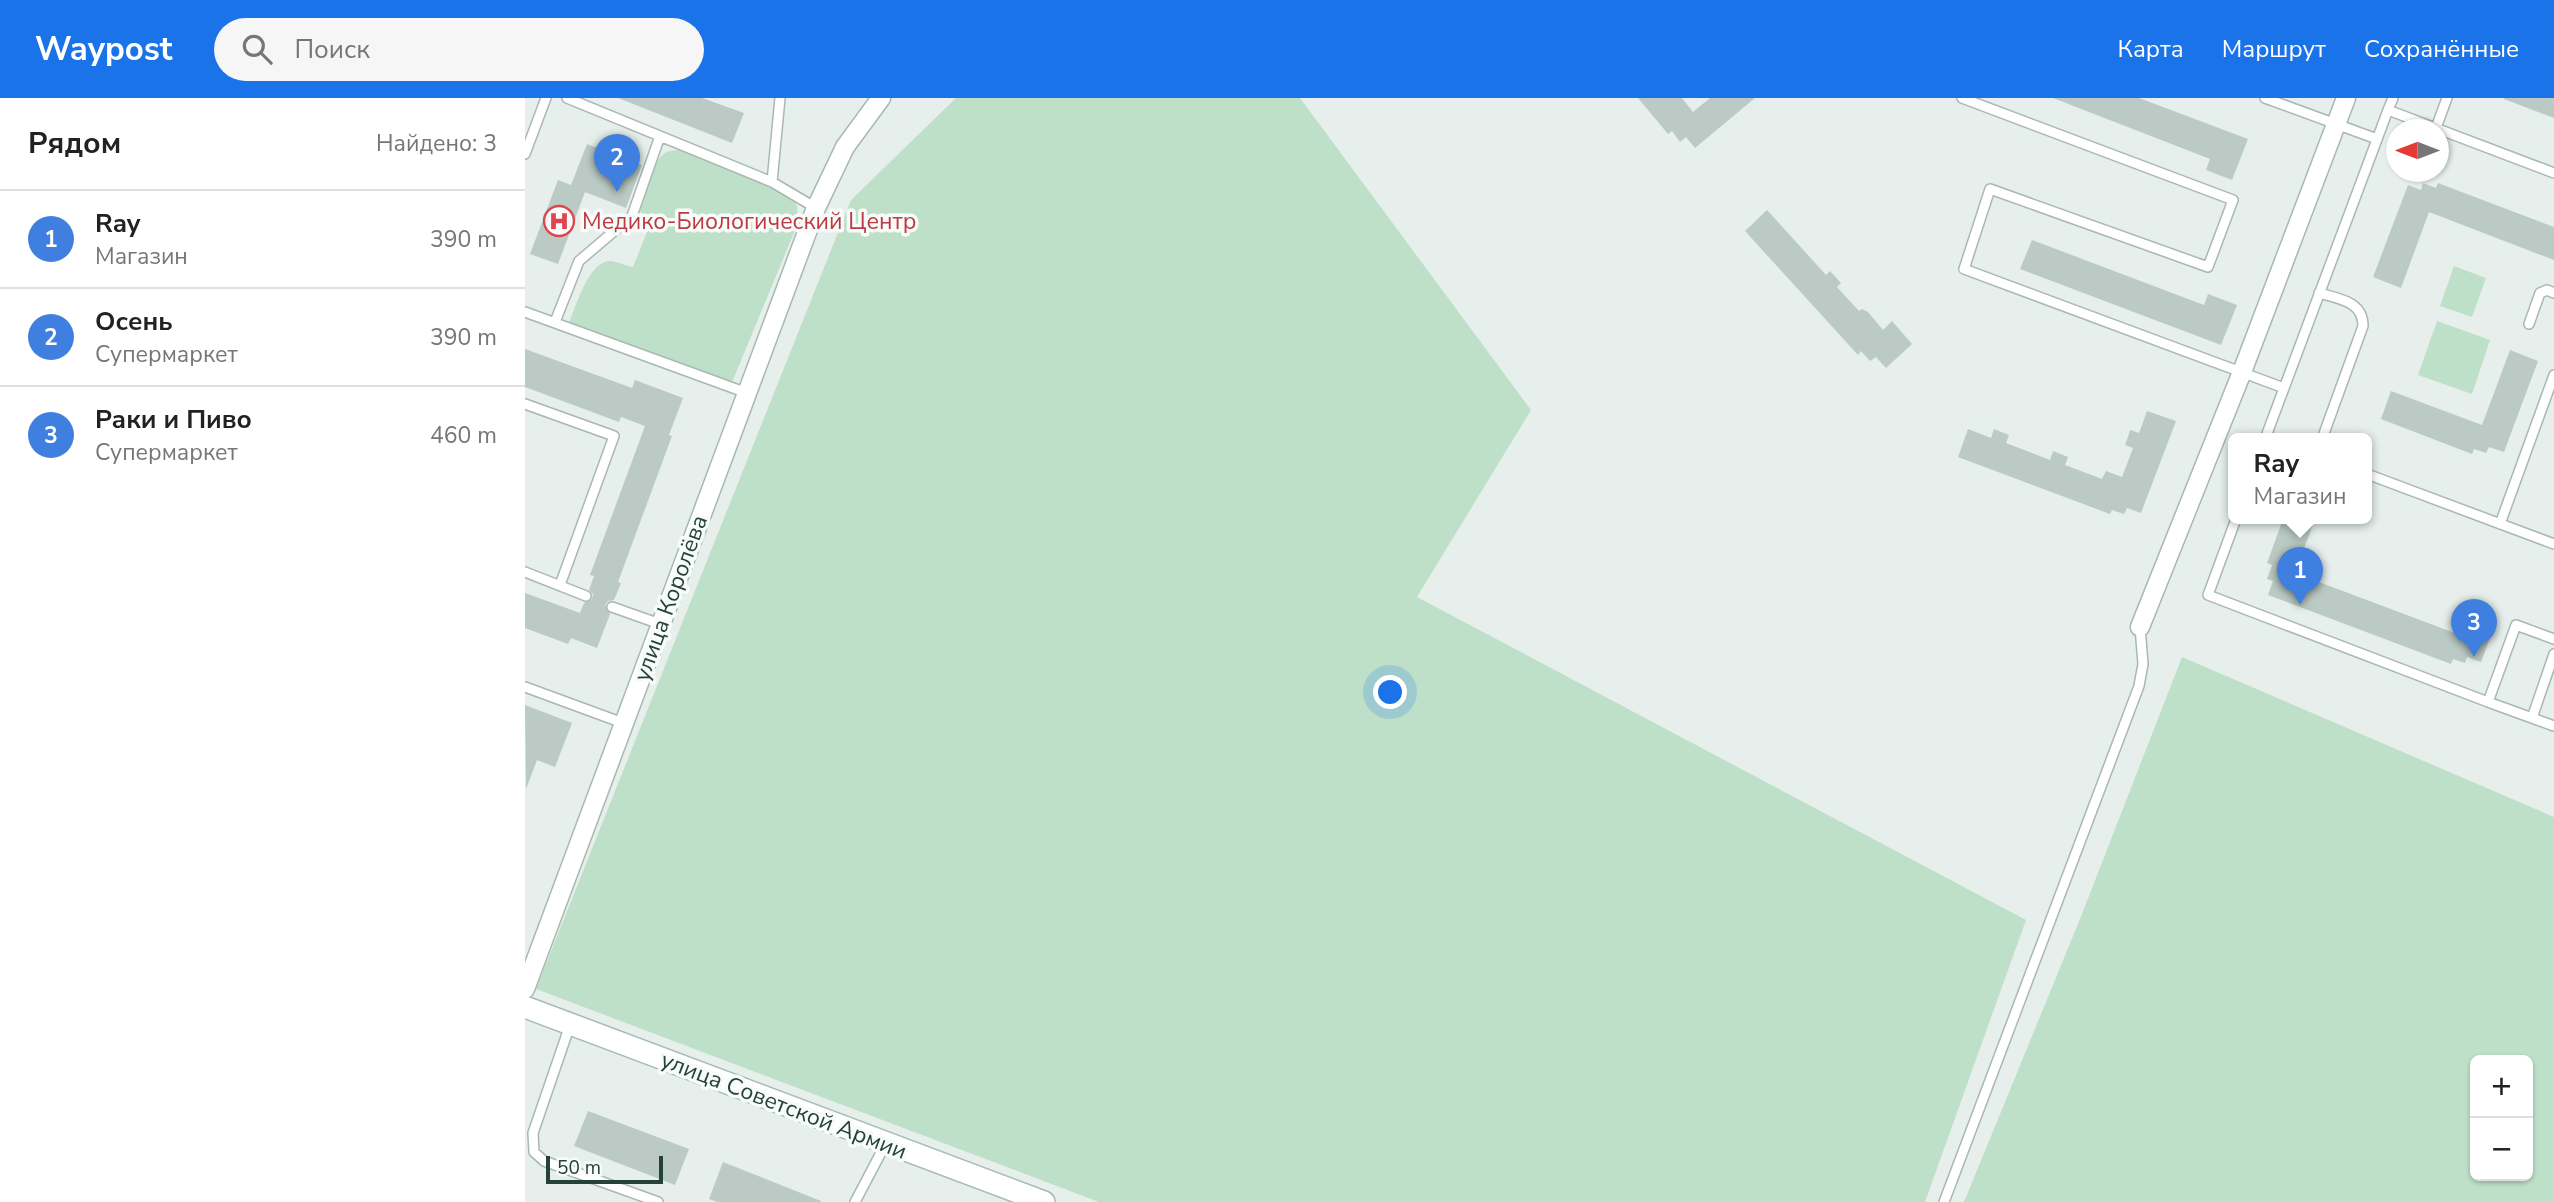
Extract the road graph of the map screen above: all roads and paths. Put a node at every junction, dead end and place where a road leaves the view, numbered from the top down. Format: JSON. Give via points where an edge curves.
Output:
{"nodes":[{"id":1,"x":546,"y":98,"type":"edge"},
{"id":2,"x":567,"y":98,"type":"edge"},
{"id":3,"x":780,"y":98,"type":"edge"},
{"id":4,"x":881,"y":98,"type":"edge"},
{"id":5,"x":1962,"y":98,"type":"edge"},
{"id":6,"x":2265,"y":98,"type":"edge"},
{"id":7,"x":2346,"y":98,"type":"edge"},
{"id":8,"x":2393,"y":98,"type":"edge"},
{"id":9,"x":2447,"y":98,"type":"edge"},
{"id":10,"x":2388,"y":110,"type":"junction"},
{"id":11,"x":2412,"y":119,"type":"edge"},
{"id":12,"x":2439,"y":119,"type":"edge"},
{"id":13,"x":2336,"y":124,"type":"junction"},
{"id":14,"x":2449,"y":133,"type":"edge"},
{"id":15,"x":660,"y":136,"type":"junction"},
{"id":16,"x":2377,"y":139,"type":"junction"},
{"id":17,"x":525,"y":154,"type":"edge"},
{"id":18,"x":2554,"y":173,"type":"edge"},
{"id":19,"x":772,"y":182,"type":"junction"},
{"id":20,"x":816,"y":208,"type":"junction"},
{"id":21,"x":2319,"y":293,"type":"junction"},
{"id":22,"x":2554,"y":293,"type":"edge"},
{"id":23,"x":525,"y":312,"type":"edge"},
{"id":24,"x":555,"y":323,"type":"junction"},
{"id":25,"x":2529,"y":324,"type":"dead end"},
{"id":26,"x":2242,"y":372,"type":"junction"},
{"id":27,"x":2554,"y":375,"type":"edge"},
{"id":28,"x":2284,"y":388,"type":"junction"},
{"id":29,"x":747,"y":393,"type":"junction"},
{"id":30,"x":525,"y":404,"type":"edge"},
{"id":31,"x":2269,"y":433,"type":"edge"},
{"id":32,"x":2324,"y":433,"type":"edge"},
{"id":33,"x":2372,"y":476,"type":"edge"},
{"id":34,"x":2234,"y":524,"type":"edge"},
{"id":35,"x":2500,"y":524,"type":"junction"},
{"id":36,"x":2554,"y":544,"type":"edge"},
{"id":37,"x":525,"y":572,"type":"edge"},
{"id":38,"x":560,"y":585,"type":"junction"},
{"id":39,"x":586,"y":596,"type":"dead end"},
{"id":40,"x":612,"y":607,"type":"dead end"},
{"id":41,"x":660,"y":624,"type":"junction"},
{"id":42,"x":2140,"y":627,"type":"joint"},
{"id":43,"x":2554,"y":639,"type":"edge"},
{"id":44,"x":2554,"y":654,"type":"edge"},
{"id":45,"x":525,"y":687,"type":"edge"},
{"id":46,"x":2488,"y":702,"type":"junction"},
{"id":47,"x":2532,"y":718,"type":"junction"},
{"id":48,"x":624,"y":723,"type":"junction"},
{"id":49,"x":2554,"y":726,"type":"edge"},
{"id":50,"x":525,"y":989,"type":"edge"},
{"id":51,"x":525,"y":1007,"type":"edge"},
{"id":52,"x":571,"y":1025,"type":"junction"},
{"id":53,"x":886,"y":1143,"type":"junction"},
{"id":54,"x":658,"y":1202,"type":"edge"},
{"id":55,"x":855,"y":1202,"type":"edge"},
{"id":56,"x":1044,"y":1202,"type":"edge"},
{"id":57,"x":1944,"y":1202,"type":"edge"}],
"edges":[{"from":1,"to":17,"type":"lane"},
{"from":2,"to":15,"type":"lane"},
{"from":3,"to":19,"type":"lane"},
{"from":4,"to":20,"type":"street","name":"улица Королёва","via":[[845,147]]},
{"from":5,"to":26,"type":"lane","via":[[2233,200],[2209,267],[1990,189],[1964,269]]},
{"from":6,"to":13,"type":"lane"},
{"from":7,"to":13,"type":"street"},
{"from":8,"to":10,"type":"lane"},
{"from":9,"to":12,"type":"lane"},
{"from":10,"to":11,"type":"lane"},
{"from":10,"to":16,"type":"lane"},
{"from":13,"to":16,"type":"lane"},
{"from":13,"to":26,"type":"street"},
{"from":14,"to":18,"type":"lane"},
{"from":15,"to":19,"type":"lane"},
{"from":15,"to":24,"type":"lane","via":[[632,216],[579,261]]},
{"from":16,"to":21,"type":"lane"},
{"from":19,"to":20,"type":"lane"},
{"from":20,"to":29,"type":"street","name":"улица Королёва"},
{"from":21,"to":28,"type":"lane"},
{"from":21,"to":32,"type":"lane","via":[[2352,303],[2363,317]]},
{"from":22,"to":25,"type":"lane","via":[[2540,293]]},
{"from":23,"to":24,"type":"lane"},
{"from":24,"to":29,"type":"lane"},
{"from":26,"to":28,"type":"lane"},
{"from":26,"to":42,"type":"street"},
{"from":27,"to":35,"type":"lane"},
{"from":28,"to":31,"type":"lane"},
{"from":29,"to":41,"type":"street","name":"улица Королёва"},
{"from":30,"to":38,"type":"lane","via":[[614,436]]},
{"from":33,"to":35,"type":"lane"},
{"from":34,"to":46,"type":"lane","via":[[2209,595]]},
{"from":35,"to":36,"type":"lane"},
{"from":37,"to":38,"type":"lane"},
{"from":38,"to":39,"type":"lane"},
{"from":40,"to":41,"type":"lane"},
{"from":41,"to":48,"type":"street","name":"улица Королёва"},
{"from":42,"to":57,"type":"lane","via":[[2143,664],[2139,685]]},
{"from":43,"to":46,"type":"lane","via":[[2516,625]]},
{"from":44,"to":47,"type":"lane"},
{"from":45,"to":48,"type":"lane"},
{"from":46,"to":47,"type":"lane"},
{"from":47,"to":49,"type":"lane"},
{"from":48,"to":50,"type":"street","name":"улица Королёва"},
{"from":51,"to":52,"type":"main road","name":"улица Советской Армии"},
{"from":52,"to":53,"type":"main road","name":"улица Советской Армии"},
{"from":52,"to":54,"type":"lane","via":[[533,1133],[534,1152],[544,1161]]},
{"from":53,"to":55,"type":"lane"},
{"from":53,"to":56,"type":"main road","name":"улица Советской Армии"}]}
